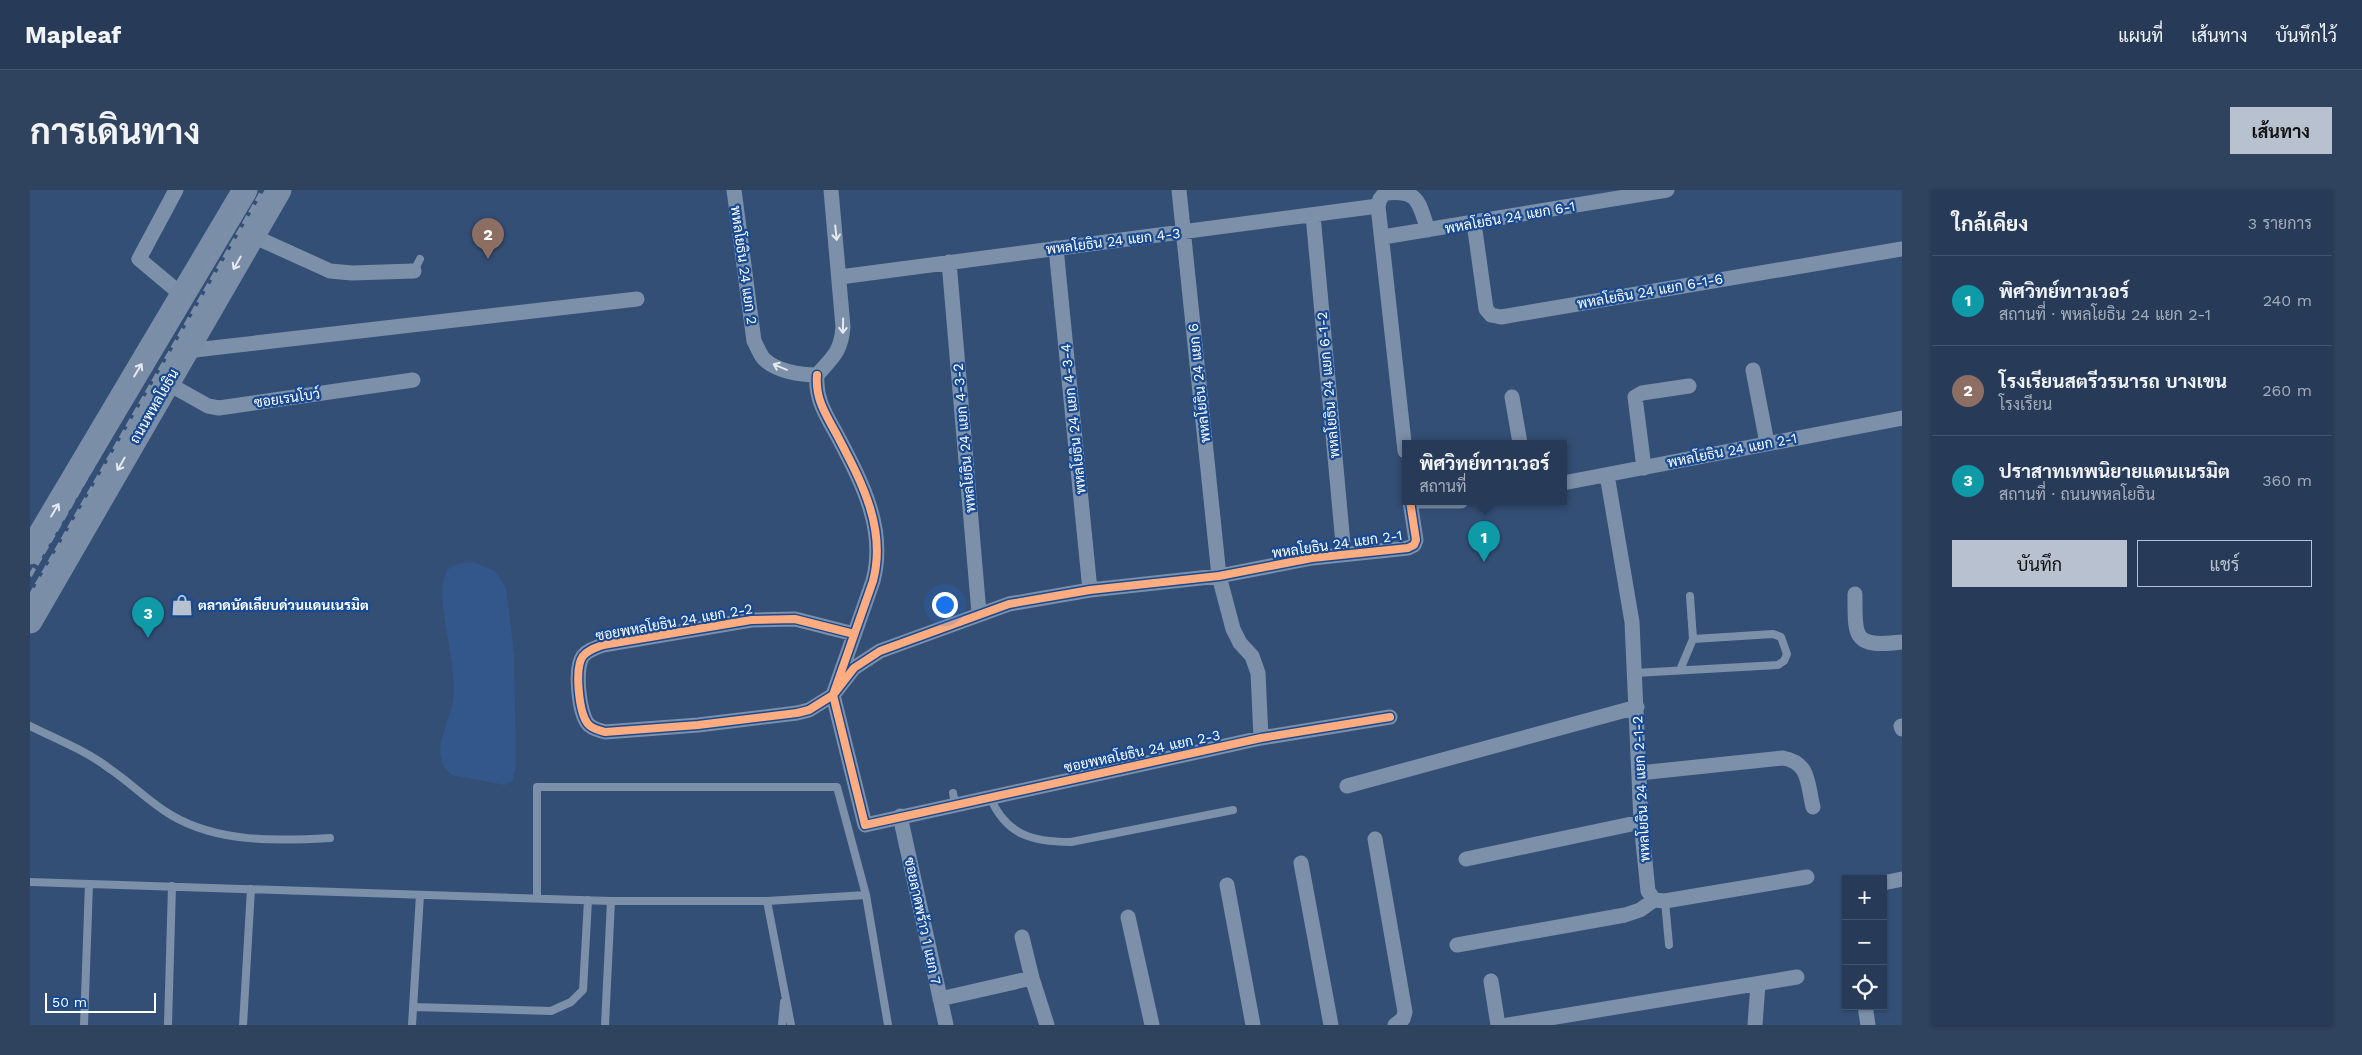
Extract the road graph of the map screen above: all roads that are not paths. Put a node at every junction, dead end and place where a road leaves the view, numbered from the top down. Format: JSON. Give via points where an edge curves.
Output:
{"nodes":[{"id":1,"x":176,"y":190,"type":"edge"},
{"id":2,"x":245,"y":190,"type":"edge"},
{"id":3,"x":279,"y":190,"type":"edge"},
{"id":4,"x":734,"y":190,"type":"edge"},
{"id":5,"x":831,"y":190,"type":"edge"},
{"id":6,"x":1179,"y":190,"type":"edge"},
{"id":7,"x":1667,"y":190,"type":"edge"},
{"id":8,"x":1379,"y":210,"type":"junction"},
{"id":9,"x":1313,"y":215,"type":"junction"},
{"id":10,"x":1474,"y":223,"type":"junction"},
{"id":11,"x":1428,"y":230,"type":"junction"},
{"id":12,"x":1182,"y":232,"type":"junction"},
{"id":13,"x":253,"y":236,"type":"junction"},
{"id":14,"x":1383,"y":238,"type":"junction"},
{"id":15,"x":1056,"y":248,"type":"junction"},
{"id":16,"x":1902,"y":249,"type":"edge"},
{"id":17,"x":949,"y":262,"type":"junction"},
{"id":18,"x":417,"y":265,"type":"dead end"},
{"id":19,"x":840,"y":277,"type":"junction"},
{"id":20,"x":182,"y":295,"type":"junction"},
{"id":21,"x":637,"y":298,"type":"dead end"},
{"id":22,"x":186,"y":352,"type":"junction"},
{"id":23,"x":1753,"y":370,"type":"dead end"},
{"id":24,"x":817,"y":375,"type":"junction"},
{"id":25,"x":413,"y":380,"type":"dead end"},
{"id":26,"x":167,"y":384,"type":"junction"},
{"id":27,"x":1690,"y":386,"type":"dead end"},
{"id":28,"x":1512,"y":397,"type":"dead end"},
{"id":29,"x":1902,"y":418,"type":"edge"},
{"id":30,"x":1404,"y":440,"type":"edge"},
{"id":31,"x":1519,"y":440,"type":"edge"},
{"id":32,"x":1767,"y":443,"type":"junction"},
{"id":33,"x":1644,"y":468,"type":"junction"},
{"id":34,"x":1607,"y":475,"type":"junction"},
{"id":35,"x":1567,"y":482,"type":"edge"},
{"id":36,"x":1411,"y":505,"type":"edge"},
{"id":37,"x":30,"y":552,"type":"edge"},
{"id":38,"x":1344,"y":555,"type":"junction"},
{"id":39,"x":1219,"y":576,"type":"junction"},
{"id":40,"x":1090,"y":590,"type":"junction"},
{"id":41,"x":1855,"y":594,"type":"dead end"},
{"id":42,"x":1690,"y":596,"type":"dead end"},
{"id":43,"x":979,"y":613,"type":"junction"},
{"id":44,"x":30,"y":621,"type":"edge"},
{"id":45,"x":854,"y":634,"type":"junction"},
{"id":46,"x":1693,"y":639,"type":"junction"},
{"id":47,"x":1902,"y":642,"type":"edge"},
{"id":48,"x":1680,"y":670,"type":"junction"},
{"id":49,"x":1635,"y":673,"type":"junction"},
{"id":50,"x":833,"y":695,"type":"junction"},
{"id":51,"x":1636,"y":707,"type":"junction"},
{"id":52,"x":1390,"y":717,"type":"dead end"},
{"id":53,"x":30,"y":726,"type":"edge"},
{"id":54,"x":1261,"y":738,"type":"junction"},
{"id":55,"x":1639,"y":773,"type":"junction"},
{"id":56,"x":1347,"y":786,"type":"dead end"},
{"id":57,"x":990,"y":797,"type":"junction"},
{"id":58,"x":1813,"y":807,"type":"dead end"},
{"id":59,"x":1233,"y":810,"type":"dead end"},
{"id":60,"x":900,"y":816,"type":"junction"},
{"id":61,"x":1641,"y":822,"type":"junction"},
{"id":62,"x":330,"y":838,"type":"dead end"},
{"id":63,"x":1375,"y":839,"type":"dead end"},
{"id":64,"x":1466,"y":858,"type":"dead end"},
{"id":65,"x":1300,"y":863,"type":"dead end"},
{"id":66,"x":1807,"y":877,"type":"dead end"},
{"id":67,"x":1902,"y":879,"type":"edge"},
{"id":68,"x":30,"y":882,"type":"edge"},
{"id":69,"x":1887,"y":882,"type":"edge"},
{"id":70,"x":89,"y":884,"type":"junction"},
{"id":71,"x":1227,"y":885,"type":"dead end"},
{"id":72,"x":172,"y":886,"type":"junction"},
{"id":73,"x":251,"y":889,"type":"junction"},
{"id":74,"x":420,"y":895,"type":"junction"},
{"id":75,"x":866,"y":895,"type":"junction"},
{"id":76,"x":537,"y":898,"type":"junction"},
{"id":77,"x":588,"y":900,"type":"junction"},
{"id":78,"x":1659,"y":900,"type":"junction"},
{"id":79,"x":611,"y":901,"type":"junction"},
{"id":80,"x":766,"y":901,"type":"junction"},
{"id":81,"x":1128,"y":917,"type":"dead end"},
{"id":82,"x":1022,"y":937,"type":"dead end"},
{"id":83,"x":1457,"y":945,"type":"dead end"},
{"id":84,"x":1669,"y":945,"type":"dead end"},
{"id":85,"x":1797,"y":977,"type":"dead end"},
{"id":86,"x":1032,"y":978,"type":"junction"},
{"id":87,"x":1491,"y":981,"type":"dead end"},
{"id":88,"x":1758,"y":984,"type":"junction"},
{"id":89,"x":785,"y":991,"type":"junction"},
{"id":90,"x":940,"y":999,"type":"junction"},
{"id":91,"x":413,"y":1007,"type":"junction"},
{"id":92,"x":1866,"y":1010,"type":"edge"},
{"id":93,"x":84,"y":1025,"type":"edge"},
{"id":94,"x":168,"y":1025,"type":"edge"},
{"id":95,"x":244,"y":1025,"type":"edge"},
{"id":96,"x":412,"y":1025,"type":"edge"},
{"id":97,"x":605,"y":1025,"type":"edge"},
{"id":98,"x":782,"y":1025,"type":"edge"},
{"id":99,"x":791,"y":1025,"type":"edge"},
{"id":100,"x":888,"y":1025,"type":"edge"},
{"id":101,"x":946,"y":1025,"type":"edge"},
{"id":102,"x":1047,"y":1025,"type":"edge"},
{"id":103,"x":1152,"y":1025,"type":"edge"},
{"id":104,"x":1253,"y":1025,"type":"edge"},
{"id":105,"x":1331,"y":1025,"type":"edge"},
{"id":106,"x":1395,"y":1025,"type":"edge"},
{"id":107,"x":1498,"y":1025,"type":"edge"},
{"id":108,"x":1508,"y":1025,"type":"edge"},
{"id":109,"x":1755,"y":1025,"type":"edge"},
{"id":110,"x":1868,"y":1025,"type":"edge"}],
"edges":[{"from":1,"to":20,"type":"street","via":[[139,259]]},
{"from":2,"to":20,"type":"main road"},
{"from":3,"to":13,"type":"main road","name":"ถนนพหลโยธิน"},
{"from":24,"to":4,"type":"street","name":"พหลโยธิน 24 แยก 2","one_way":true,"via":[[777,367],[763,358],[754,341]]},
{"from":5,"to":19,"type":"street","one_way":true},
{"from":6,"to":12,"type":"street","name":"พหลโยธิน 24 แยก 6"},
{"from":7,"to":10,"type":"street","name":"พหลโยธิน 24 แยก 6-1"},
{"from":8,"to":9,"type":"street","name":"พหลโยธิน 24 แยก 4-3"},
{"from":8,"to":11,"type":"street","via":[[1380,199],[1385,193],[1412,194]]},
{"from":8,"to":14,"type":"street"},
{"from":9,"to":12,"type":"street","name":"พหลโยธิน 24 แยก 4-3"},
{"from":9,"to":38,"type":"street","name":"พหลโยธิน 24 แยก 6-1-2"},
{"from":10,"to":11,"type":"street","name":"พหลโยธิน 24 แยก 6-1"},
{"from":10,"to":16,"type":"street","name":"พหลโยธิน 24 แยก 6-1-6","via":[[1486,309],[1491,315],[1501,316]]},
{"from":11,"to":14,"type":"street","name":"พหลโยธิน 24 แยก 6-1"},
{"from":12,"to":15,"type":"street","name":"พหลโยธิน 24 แยก 4-3"},
{"from":12,"to":39,"type":"street","name":"พหลโยธิน 24 แยก 6"},
{"from":13,"to":18,"type":"street","via":[[330,271]]},
{"from":13,"to":22,"type":"main road","name":"ถนนพหลโยธิน","one_way":true},
{"from":14,"to":30,"type":"street"},
{"from":15,"to":17,"type":"street","name":"พหลโยธิน 24 แยก 4-3"},
{"from":15,"to":40,"type":"street","name":"พหลโยธิน 24 แยก 4-3-4"},
{"from":17,"to":19,"type":"street","name":"พหลโยธิน 24 แยก 4-3"},
{"from":17,"to":43,"type":"street","name":"พหลโยธิน 24 แยก 4-3-2"},
{"from":19,"to":24,"type":"street","one_way":true,"via":[[844,327],[842,344]]},
{"from":37,"to":20,"type":"main road","one_way":true},
{"from":21,"to":22,"type":"street"},
{"from":22,"to":26,"type":"main road","name":"ถนนพหลโยธิน"},
{"from":23,"to":32,"type":"street"},
{"from":24,"to":45,"type":"street","via":[[818,400],[864,487],[874,520],[877,566]]},
{"from":25,"to":26,"type":"street","name":"ซอยเรนโบว์","via":[[219,408],[208,406]]},
{"from":26,"to":44,"type":"main road","name":"ถนนพหลโยธิน","one_way":true},
{"from":27,"to":33,"type":"street","via":[[1642,393],[1635,397]]},
{"from":28,"to":31,"type":"street"},
{"from":29,"to":32,"type":"street","name":"พหลโยธิน 24 แยก 2-1"},
{"from":32,"to":33,"type":"street","name":"พหลโยธิน 24 แยก 2-1"},
{"from":33,"to":34,"type":"street","name":"พหลโยธิน 24 แยก 2-1"},
{"from":34,"to":35,"type":"street","name":"พหลโยธิน 24 แยก 2-1"},
{"from":34,"to":49,"type":"street","name":"พหลโยธิน 24 แยก 2-1-2","via":[[1630,613]]},
{"from":36,"to":38,"type":"street","name":"พหลโยธิน 24 แยก 2-1","via":[[1414,545]]},
{"from":38,"to":39,"type":"street","name":"พหลโยธิน 24 แยก 2-1"},
{"from":39,"to":40,"type":"street","name":"พหลโยธิน 24 แยก 2-1"},
{"from":39,"to":54,"type":"street","name":"พหลโยธิน 24 แยก 6","via":[[1233,629],[1252,656],[1258,673]]},
{"from":40,"to":43,"type":"street","name":"พหลโยธิน 24 แยก 2-1","via":[[1009,604]]},
{"from":41,"to":47,"type":"street","via":[[1858,636],[1871,644]]},
{"from":42,"to":46,"type":"lane"},
{"from":43,"to":50,"type":"street","name":"พหลโยธิน 24 แยก 2-1","via":[[880,651],[854,668]]},
{"from":45,"to":50,"type":"street"},
{"from":45,"to":50,"type":"street","name":"ซอยพหลโยธิน 24 แยก 2-2","via":[[795,619],[751,620],[603,645],[590,650],[580,662],[579,688],[587,723],[605,732],[797,713],[809,710]]},
{"from":46,"to":48,"type":"lane"},
{"from":46,"to":48,"type":"lane","via":[[1773,634],[1781,638],[1787,654],[1778,665]]},
{"from":48,"to":49,"type":"lane"},
{"from":49,"to":51,"type":"street","name":"พหลโยธิน 24 แยก 2-1-2"},
{"from":50,"to":60,"type":"street","name":"ซอยพหลโยธิน 24 แยก 2-3","via":[[865,825]]},
{"from":51,"to":55,"type":"street","name":"พหลโยธิน 24 แยก 2-1-2"},
{"from":51,"to":56,"type":"street"},
{"from":52,"to":54,"type":"street","name":"ซอยพหลโยธิน 24 แยก 2-3"},
{"from":53,"to":62,"type":"lane","via":[[109,768],[171,815],[201,828],[244,838],[278,841]]},
{"from":54,"to":57,"type":"street","name":"ซอยพหลโยธิน 24 แยก 2-3","via":[[1056,780]]},
{"from":55,"to":58,"type":"street","via":[[1783,758],[1796,760],[1804,767]]},
{"from":55,"to":61,"type":"street","name":"พหลโยธิน 24 แยก 2-1-2"},
{"from":57,"to":59,"type":"lane","via":[[996,812],[1011,827],[1029,839],[1049,842],[1070,842]]},
{"from":57,"to":60,"type":"street","name":"ซอยพหลโยธิน 24 แยก 2-3","via":[[954,799]]},
{"from":60,"to":90,"type":"street","name":"ซอยลาดพร้าว 1 แยก 7"},
{"from":61,"to":64,"type":"street"},
{"from":61,"to":78,"type":"street","name":"พหลโยธิน 24 แยก 2-1-2","via":[[1648,891]]},
{"from":63,"to":106,"type":"street","via":[[1405,1012],[1403,1019]]},
{"from":65,"to":105,"type":"street"},
{"from":66,"to":78,"type":"street"},
{"from":67,"to":69,"type":"street"},
{"from":68,"to":70,"type":"lane"},
{"from":70,"to":72,"type":"lane"},
{"from":70,"to":93,"type":"lane"},
{"from":71,"to":104,"type":"street"},
{"from":72,"to":73,"type":"lane"},
{"from":72,"to":94,"type":"lane"},
{"from":73,"to":74,"type":"lane"},
{"from":73,"to":95,"type":"lane"},
{"from":74,"to":76,"type":"lane"},
{"from":74,"to":91,"type":"lane"},
{"from":75,"to":76,"type":"lane","via":[[837,787],[537,787]]},
{"from":75,"to":80,"type":"lane"},
{"from":75,"to":100,"type":"lane"},
{"from":76,"to":77,"type":"lane"},
{"from":77,"to":79,"type":"lane"},
{"from":77,"to":91,"type":"lane","via":[[584,990],[571,1002],[551,1011]]},
{"from":78,"to":83,"type":"street","via":[[1624,915]]},
{"from":78,"to":84,"type":"lane"},
{"from":79,"to":80,"type":"lane"},
{"from":79,"to":97,"type":"lane"},
{"from":80,"to":89,"type":"lane"},
{"from":81,"to":103,"type":"street"},
{"from":82,"to":86,"type":"street"},
{"from":85,"to":88,"type":"street"},
{"from":86,"to":90,"type":"street"},
{"from":86,"to":102,"type":"street"},
{"from":87,"to":107,"type":"street"},
{"from":88,"to":108,"type":"street"},
{"from":88,"to":109,"type":"street"},
{"from":89,"to":98,"type":"lane"},
{"from":89,"to":99,"type":"lane"},
{"from":90,"to":101,"type":"street","name":"ซอยลาดพร้าว 1 แยก 7"},
{"from":91,"to":96,"type":"lane"},
{"from":92,"to":110,"type":"street"}]}
